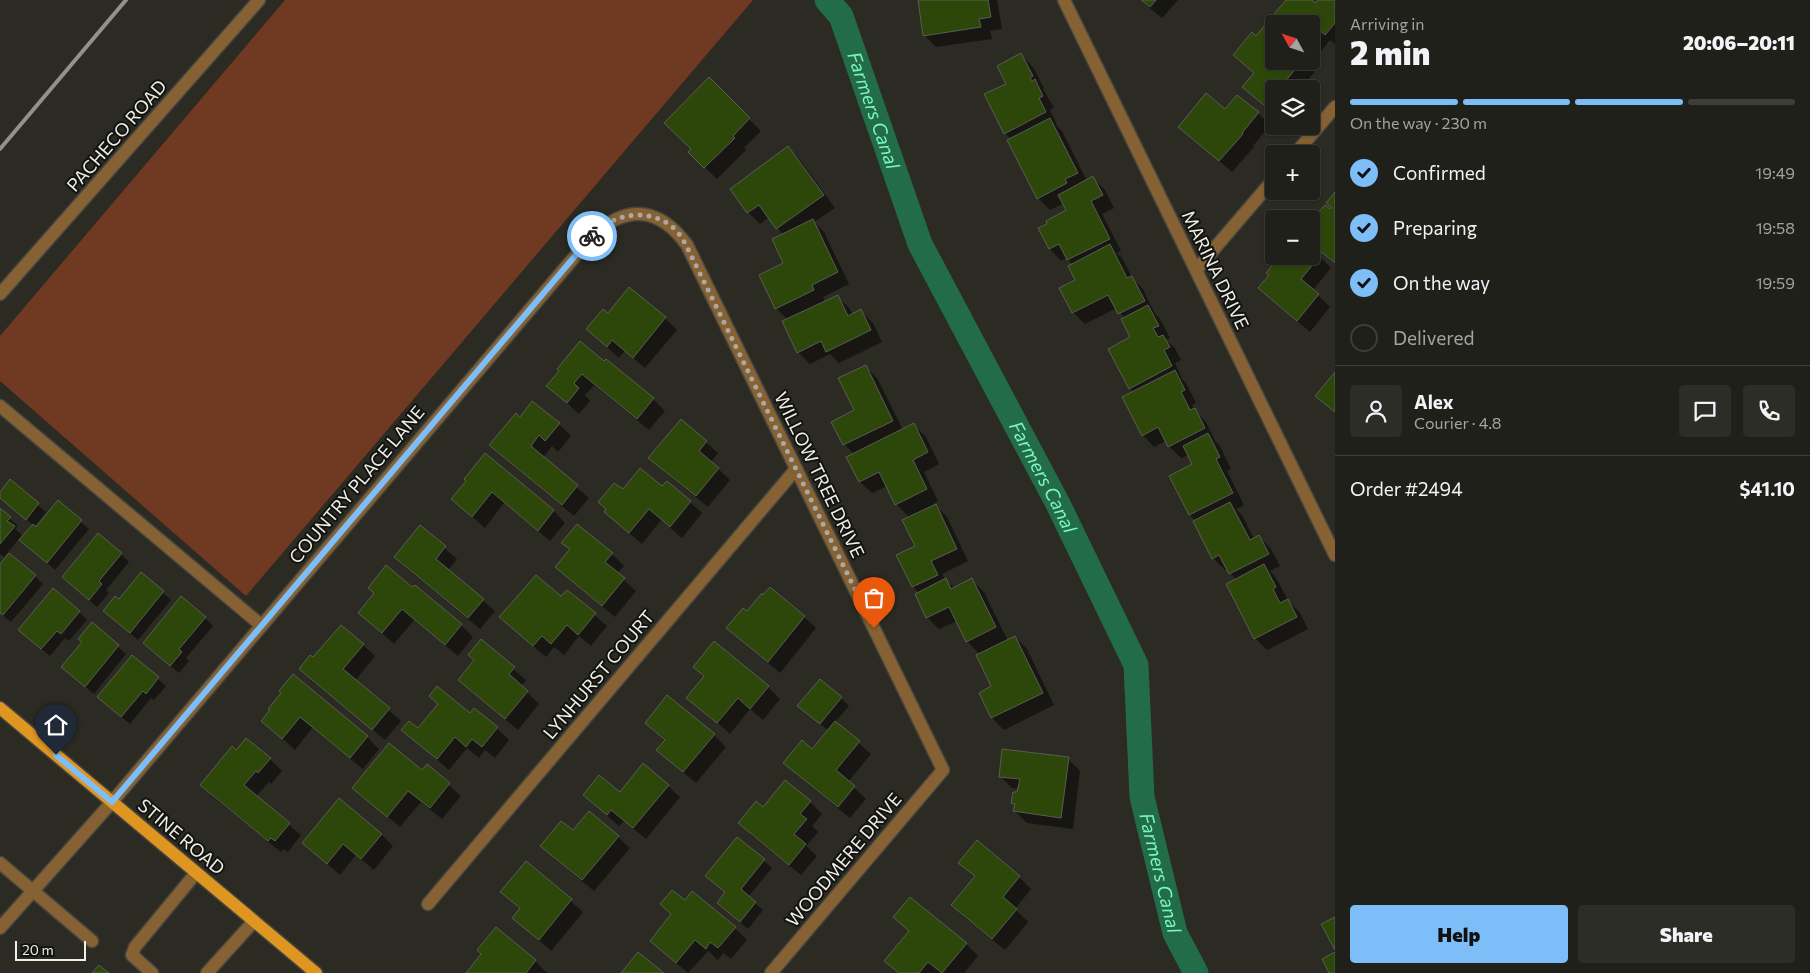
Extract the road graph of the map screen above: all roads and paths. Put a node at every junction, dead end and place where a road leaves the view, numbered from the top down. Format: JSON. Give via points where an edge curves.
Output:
{"nodes":[{"id":1,"x":259,"y":0,"type":"edge"},
{"id":2,"x":1064,"y":0,"type":"edge"},
{"id":3,"x":1335,"y":107,"type":"edge"},
{"id":4,"x":1303,"y":145,"type":"edge"},
{"id":5,"x":1265,"y":190,"type":"edge"},
{"id":6,"x":644,"y":214,"type":"joint"},
{"id":7,"x":1196,"y":270,"type":"junction"},
{"id":8,"x":0,"y":294,"type":"edge"},
{"id":9,"x":0,"y":406,"type":"edge"},
{"id":10,"x":796,"y":469,"type":"junction"},
{"id":11,"x":1335,"y":555,"type":"edge"},
{"id":12,"x":262,"y":625,"type":"junction"},
{"id":13,"x":0,"y":708,"type":"edge"},
{"id":14,"x":943,"y":770,"type":"joint"},
{"id":15,"x":112,"y":802,"type":"junction"},
{"id":16,"x":0,"y":863,"type":"edge"},
{"id":17,"x":196,"y":873,"type":"junction"},
{"id":18,"x":33,"y":890,"type":"junction"},
{"id":19,"x":428,"y":904,"type":"dead end"},
{"id":20,"x":254,"y":921,"type":"junction"},
{"id":21,"x":0,"y":928,"type":"edge"},
{"id":22,"x":92,"y":941,"type":"dead end"},
{"id":23,"x":152,"y":973,"type":"edge"},
{"id":24,"x":208,"y":973,"type":"edge"},
{"id":25,"x":316,"y":973,"type":"edge"},
{"id":26,"x":771,"y":973,"type":"edge"}],
"edges":[{"from":1,"to":8,"type":"street","name":"PACHECO ROAD"},
{"from":2,"to":7,"type":"street","name":"MARINA DRIVE"},
{"from":3,"to":4,"type":"street"},
{"from":5,"to":7,"type":"street"},
{"from":6,"to":10,"type":"street","name":"WILLOW TREE DRIVE","via":[[660,219],[676,230],[686,245]]},
{"from":6,"to":12,"type":"street","name":"COUNTRY PLACE LANE","via":[[626,215],[608,222],[594,234]]},
{"from":7,"to":11,"type":"street","name":"MARINA DRIVE"},
{"from":9,"to":12,"type":"street"},
{"from":10,"to":14,"type":"street","name":"WILLOW TREE DRIVE"},
{"from":10,"to":19,"type":"street","name":"LYNHURST COURT"},
{"from":12,"to":15,"type":"street","name":"COUNTRY PLACE LANE"},
{"from":13,"to":15,"type":"main road","name":"STINE ROAD"},
{"from":14,"to":26,"type":"street","name":"WOODMERE DRIVE"},
{"from":15,"to":17,"type":"main road","name":"STINE ROAD"},
{"from":15,"to":18,"type":"street","name":"COUNTRY PLACE LANE"},
{"from":16,"to":18,"type":"street"},
{"from":17,"to":20,"type":"main road","name":"STINE ROAD"},
{"from":17,"to":23,"type":"street","via":[[134,946],[132,955]]},
{"from":18,"to":21,"type":"street","name":"COUNTRY PLACE LANE"},
{"from":18,"to":22,"type":"street"},
{"from":20,"to":24,"type":"street"},
{"from":20,"to":25,"type":"main road","name":"STINE ROAD"}]}
